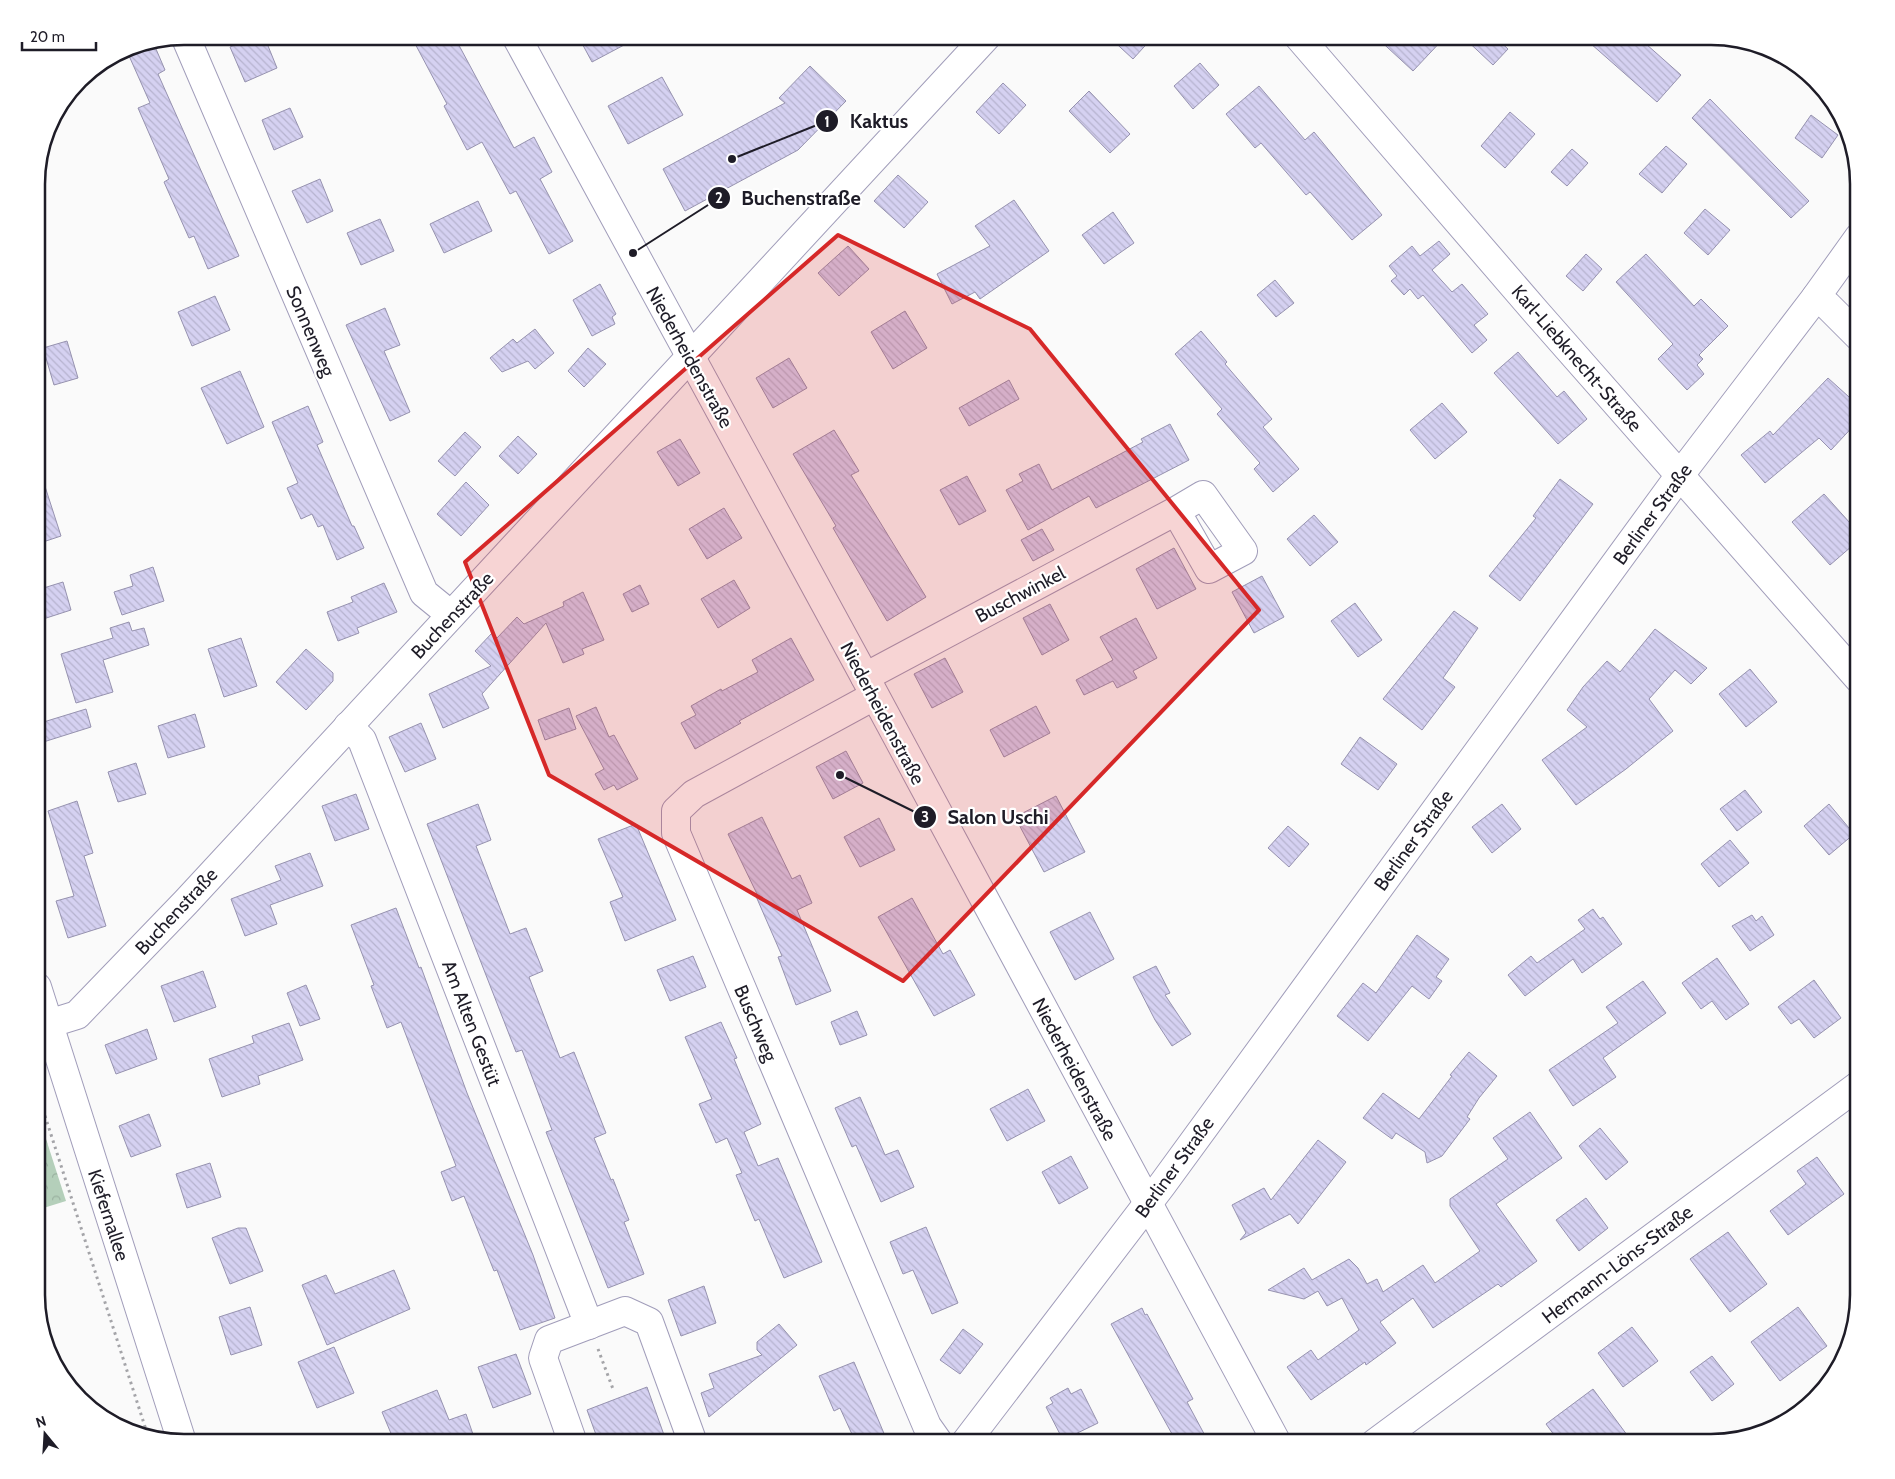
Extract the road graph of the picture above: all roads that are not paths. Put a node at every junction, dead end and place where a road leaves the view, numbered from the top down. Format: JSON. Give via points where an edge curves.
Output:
{"nodes":[{"id":1,"x":189,"y":45,"type":"edge"},
{"id":2,"x":521,"y":45,"type":"edge"},
{"id":3,"x":979,"y":45,"type":"edge"},
{"id":4,"x":1306,"y":45,"type":"edge"},
{"id":5,"x":1850,"y":250,"type":"edge"},
{"id":6,"x":1816,"y":297,"type":"junction"},
{"id":7,"x":1850,"y":328,"type":"edge"},
{"id":8,"x":690,"y":358,"type":"junction"},
{"id":9,"x":1680,"y":475,"type":"junction"},
{"id":10,"x":1176,"y":510,"type":"dead end"},
{"id":11,"x":451,"y":615,"type":"junction"},
{"id":12,"x":1850,"y":668,"type":"edge"},
{"id":13,"x":870,"y":687,"type":"junction"},
{"id":14,"x":348,"y":726,"type":"junction"},
{"id":15,"x":45,"y":1014,"type":"edge"},
{"id":16,"x":48,"y":1024,"type":"junction"},
{"id":17,"x":1850,"y":1092,"type":"edge"},
{"id":18,"x":1147,"y":1204,"type":"junction"},
{"id":19,"x":589,"y":1325,"type":"junction"},
{"id":20,"x":179,"y":1434,"type":"edge"},
{"id":21,"x":570,"y":1434,"type":"edge"},
{"id":22,"x":690,"y":1434,"type":"edge"},
{"id":23,"x":933,"y":1434,"type":"edge"},
{"id":24,"x":972,"y":1434,"type":"edge"},
{"id":25,"x":1272,"y":1434,"type":"edge"},
{"id":26,"x":1387,"y":1434,"type":"edge"}],
"edges":[{"from":1,"to":11,"type":"street","name":"Sonnenweg","via":[[424,593]]},
{"from":2,"to":8,"type":"street","name":"Niederheidenstraße"},
{"from":3,"to":8,"type":"street","name":"Buchenstraße"},
{"from":4,"to":9,"type":"street","name":"Karl-Liebknecht-Straße"},
{"from":5,"to":6,"type":"street","name":"Berliner Straße"},
{"from":6,"to":7,"type":"street"},
{"from":6,"to":9,"type":"street","name":"Berliner Straße"},
{"from":8,"to":11,"type":"street","name":"Buchenstraße"},
{"from":8,"to":13,"type":"street","name":"Niederheidenstraße"},
{"from":9,"to":12,"type":"street","name":"Karl-Liebknecht-Straße"},
{"from":9,"to":18,"type":"street","name":"Berliner Straße"},
{"from":10,"to":13,"type":"street","name":"Buschwinkel"},
{"from":11,"to":14,"type":"street","name":"Buchenstraße"},
{"from":13,"to":18,"type":"street","name":"Niederheidenstraße"},
{"from":13,"to":23,"type":"street","name":"Buschweg","via":[[694,794],[676,811],[676,832]]},
{"from":14,"to":16,"type":"street","name":"Buchenstraße","via":[[77,1015]]},
{"from":14,"to":19,"type":"street","name":"Am Alten Gestüt","via":[[362,740]]},
{"from":15,"to":16,"type":"street","name":"Kiefernallee"},
{"from":16,"to":20,"type":"street","name":"Kiefernallee"},
{"from":17,"to":26,"type":"street","name":"Hermann-Löns-Straße"},
{"from":18,"to":24,"type":"street","name":"Berliner Straße"},
{"from":18,"to":25,"type":"street","name":"Niederheidenstraße"},
{"from":19,"to":21,"type":"street","via":[[549,1340],[543,1358]]},
{"from":19,"to":22,"type":"street","via":[[625,1311],[649,1322]]}]}
